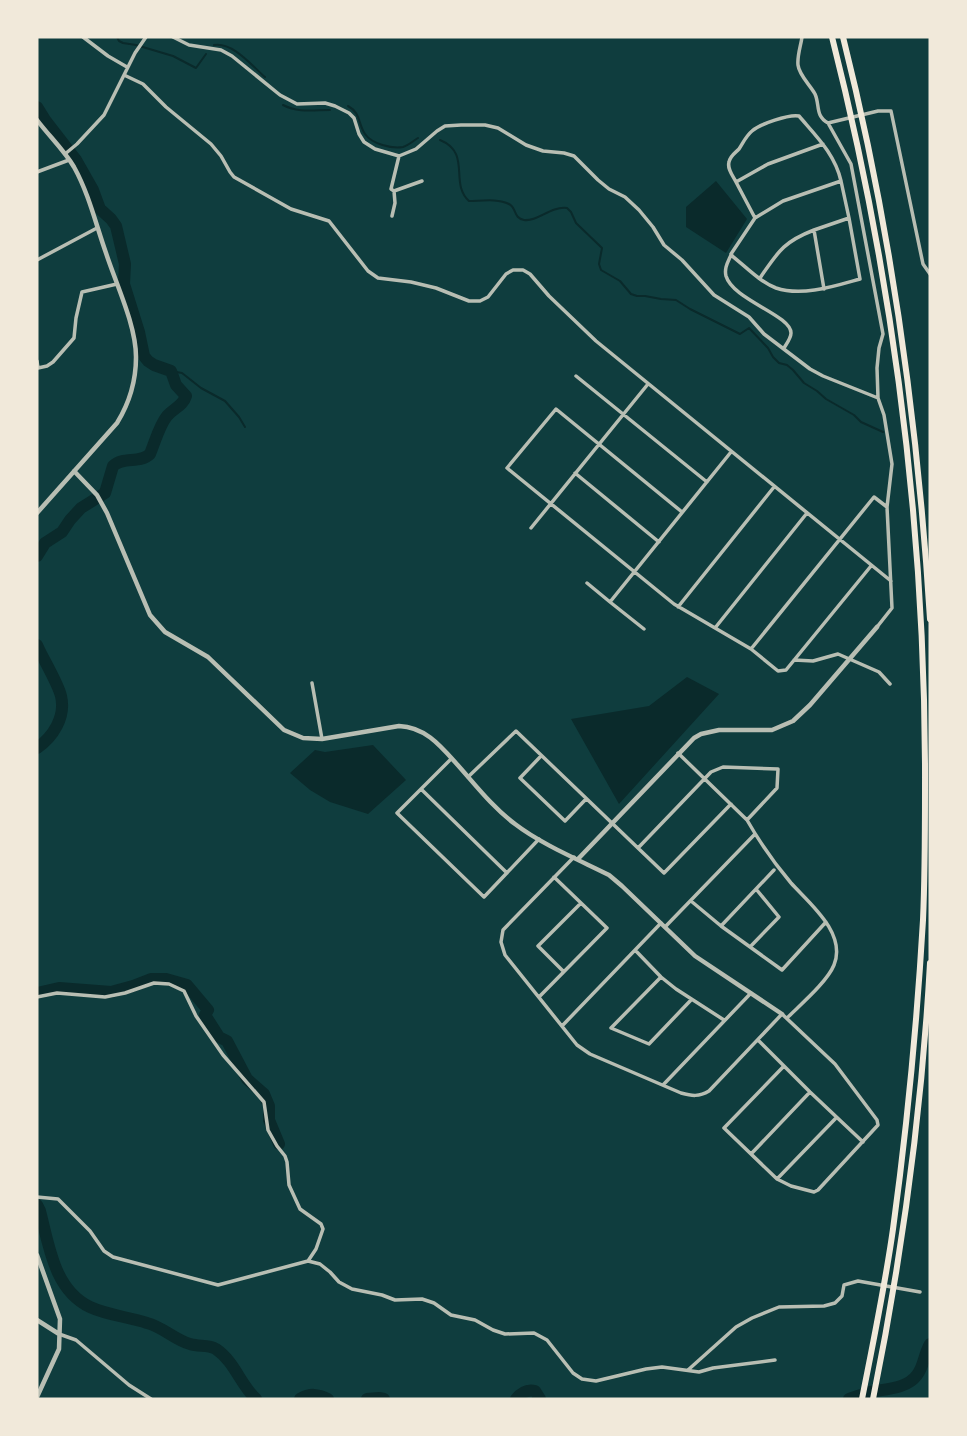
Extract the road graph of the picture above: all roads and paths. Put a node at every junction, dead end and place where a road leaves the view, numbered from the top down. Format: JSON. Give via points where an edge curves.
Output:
{"nodes":[{"id":1,"x":83,"y":37,"type":"edge"},
{"id":2,"x":146,"y":37,"type":"edge"},
{"id":3,"x":173,"y":37,"type":"edge"},
{"id":4,"x":802,"y":37,"type":"edge"},
{"id":5,"x":832,"y":37,"type":"edge"},
{"id":6,"x":843,"y":37,"type":"edge"},
{"id":7,"x":127,"y":67,"type":"junction"},
{"id":8,"x":124,"y":75,"type":"junction"},
{"id":9,"x":37,"y":120,"type":"edge"},
{"id":10,"x":828,"y":123,"type":"junction"},
{"id":11,"x":39,"y":128,"type":"edge"},
{"id":12,"x":823,"y":144,"type":"junction"},
{"id":13,"x":66,"y":153,"type":"junction"},
{"id":14,"x":399,"y":156,"type":"junction"},
{"id":15,"x":69,"y":160,"type":"junction"},
{"id":16,"x":37,"y":172,"type":"edge"},
{"id":17,"x":422,"y":181,"type":"dead end"},
{"id":18,"x":841,"y":181,"type":"junction"},
{"id":19,"x":736,"y":183,"type":"junction"},
{"id":20,"x":394,"y":191,"type":"junction"},
{"id":21,"x":859,"y":201,"type":"junction"},
{"id":22,"x":846,"y":204,"type":"junction"},
{"id":23,"x":392,"y":216,"type":"dead end"},
{"id":24,"x":755,"y":218,"type":"junction"},
{"id":25,"x":849,"y":218,"type":"junction"},
{"id":26,"x":97,"y":228,"type":"junction"},
{"id":27,"x":814,"y":230,"type":"junction"},
{"id":28,"x":731,"y":255,"type":"junction"},
{"id":29,"x":37,"y":260,"type":"edge"},
{"id":30,"x":930,"y":274,"type":"edge"},
{"id":31,"x":760,"y":278,"type":"junction"},
{"id":32,"x":117,"y":284,"type":"junction"},
{"id":33,"x":824,"y":289,"type":"junction"},
{"id":34,"x":784,"y":348,"type":"junction"},
{"id":35,"x":37,"y":361,"type":"edge"},
{"id":36,"x":576,"y":376,"type":"dead end"},
{"id":37,"x":648,"y":384,"type":"junction"},
{"id":38,"x":878,"y":398,"type":"junction"},
{"id":39,"x":623,"y":414,"type":"junction"},
{"id":40,"x":599,"y":444,"type":"junction"},
{"id":41,"x":731,"y":452,"type":"junction"},
{"id":42,"x":74,"y":471,"type":"junction"},
{"id":43,"x":575,"y":474,"type":"junction"},
{"id":44,"x":707,"y":482,"type":"junction"},
{"id":45,"x":774,"y":487,"type":"junction"},
{"id":46,"x":551,"y":504,"type":"junction"},
{"id":47,"x":887,"y":507,"type":"junction"},
{"id":48,"x":682,"y":512,"type":"junction"},
{"id":49,"x":37,"y":513,"type":"edge"},
{"id":50,"x":807,"y":513,"type":"junction"},
{"id":51,"x":531,"y":528,"type":"dead end"},
{"id":52,"x":839,"y":540,"type":"junction"},
{"id":53,"x":659,"y":542,"type":"junction"},
{"id":54,"x":872,"y":565,"type":"junction"},
{"id":55,"x":634,"y":572,"type":"junction"},
{"id":56,"x":891,"y":581,"type":"junction"},
{"id":57,"x":587,"y":583,"type":"dead end"},
{"id":58,"x":610,"y":602,"type":"junction"},
{"id":59,"x":678,"y":607,"type":"junction"},
{"id":60,"x":930,"y":619,"type":"edge"},
{"id":61,"x":877,"y":626,"type":"joint"},
{"id":62,"x":715,"y":628,"type":"junction"},
{"id":63,"x":644,"y":629,"type":"dead end"},
{"id":64,"x":751,"y":649,"type":"junction"},
{"id":65,"x":851,"y":658,"type":"junction"},
{"id":66,"x":794,"y":660,"type":"junction"},
{"id":67,"x":312,"y":683,"type":"dead end"},
{"id":68,"x":890,"y":684,"type":"dead end"},
{"id":69,"x":322,"y":739,"type":"junction"},
{"id":70,"x":678,"y":753,"type":"junction"},
{"id":71,"x":541,"y":756,"type":"junction"},
{"id":72,"x":452,"y":758,"type":"junction"},
{"id":73,"x":468,"y":777,"type":"junction"},
{"id":74,"x":705,"y":779,"type":"junction"},
{"id":75,"x":421,"y":789,"type":"junction"},
{"id":76,"x":587,"y":799,"type":"junction"},
{"id":77,"x":731,"y":804,"type":"junction"},
{"id":78,"x":747,"y":820,"type":"junction"},
{"id":79,"x":612,"y":823,"type":"junction"},
{"id":80,"x":755,"y":834,"type":"junction"},
{"id":81,"x":539,"y":839,"type":"junction"},
{"id":82,"x":638,"y":848,"type":"junction"},
{"id":83,"x":576,"y":858,"type":"junction"},
{"id":84,"x":774,"y":870,"type":"dead end"},
{"id":85,"x":507,"y":873,"type":"junction"},
{"id":86,"x":554,"y":877,"type":"junction"},
{"id":87,"x":756,"y":889,"type":"junction"},
{"id":88,"x":691,"y":901,"type":"junction"},
{"id":89,"x":581,"y":902,"type":"junction"},
{"id":90,"x":826,"y":922,"type":"junction"},
{"id":91,"x":663,"y":925,"type":"junction"},
{"id":92,"x":721,"y":926,"type":"junction"},
{"id":93,"x":750,"y":947,"type":"junction"},
{"id":94,"x":635,"y":950,"type":"junction"},
{"id":95,"x":930,"y":963,"type":"edge"},
{"id":96,"x":563,"y":972,"type":"junction"},
{"id":97,"x":661,"y":977,"type":"junction"},
{"id":98,"x":751,"y":993,"type":"junction"},
{"id":99,"x":37,"y":997,"type":"edge"},
{"id":100,"x":538,"y":997,"type":"junction"},
{"id":101,"x":691,"y":1000,"type":"junction"},
{"id":102,"x":785,"y":1016,"type":"junction"},
{"id":103,"x":724,"y":1020,"type":"junction"},
{"id":104,"x":562,"y":1026,"type":"junction"},
{"id":105,"x":758,"y":1040,"type":"junction"},
{"id":106,"x":783,"y":1067,"type":"junction"},
{"id":107,"x":662,"y":1086,"type":"junction"},
{"id":108,"x":810,"y":1093,"type":"junction"},
{"id":109,"x":836,"y":1118,"type":"junction"},
{"id":110,"x":863,"y":1142,"type":"junction"},
{"id":111,"x":751,"y":1154,"type":"junction"},
{"id":112,"x":777,"y":1179,"type":"junction"},
{"id":113,"x":37,"y":1197,"type":"edge"},
{"id":114,"x":37,"y":1255,"type":"edge"},
{"id":115,"x":308,"y":1261,"type":"junction"},
{"id":116,"x":920,"y":1292,"type":"dead end"},
{"id":117,"x":37,"y":1320,"type":"edge"},
{"id":118,"x":59,"y":1334,"type":"junction"},
{"id":119,"x":775,"y":1360,"type":"dead end"},
{"id":120,"x":688,"y":1370,"type":"junction"},
{"id":121,"x":37,"y":1397,"type":"edge"},
{"id":122,"x":151,"y":1399,"type":"edge"},
{"id":123,"x":862,"y":1399,"type":"edge"},
{"id":124,"x":873,"y":1399,"type":"edge"}],
"edges":[{"from":1,"to":7,"type":"street"},
{"from":2,"to":7,"type":"street"},
{"from":3,"to":14,"type":"street","via":[[221,50],[297,104],[325,103],[349,113],[364,142]]},
{"from":4,"to":10,"type":"street","via":[[798,66],[819,103],[819,116]]},
{"from":5,"to":123,"type":"highway","via":[[865,180],[895,352],[918,567],[925,741],[923,917],[912,1067],[893,1226]]},
{"from":6,"to":60,"type":"highway","via":[[890,258],[917,445]]},
{"from":7,"to":8,"type":"street"},
{"from":8,"to":13,"type":"street","via":[[104,115]]},
{"from":8,"to":37,"type":"street","via":[[143,84],[211,144],[234,177],[292,209],[329,221],[378,278],[480,301],[506,274],[523,270]]},
{"from":9,"to":11,"type":"street"},
{"from":10,"to":21,"type":"street","via":[[852,164]]},
{"from":10,"to":30,"type":"street","via":[[891,111],[923,264]]},
{"from":11,"to":13,"type":"street"},
{"from":12,"to":18,"type":"street"},
{"from":12,"to":19,"type":"street","via":[[768,164]]},
{"from":12,"to":19,"type":"street","via":[[799,116],[757,128],[729,163]]},
{"from":13,"to":15,"type":"street"},
{"from":14,"to":20,"type":"street"},
{"from":14,"to":34,"type":"street","via":[[445,126],[485,125],[543,151],[574,156],[639,209],[664,245],[714,295],[749,317]]},
{"from":15,"to":16,"type":"street"},
{"from":15,"to":26,"type":"street"},
{"from":17,"to":20,"type":"street"},
{"from":18,"to":22,"type":"street"},
{"from":18,"to":24,"type":"street","via":[[783,201]]},
{"from":19,"to":24,"type":"street"},
{"from":20,"to":23,"type":"street"},
{"from":21,"to":22,"type":"street"},
{"from":21,"to":38,"type":"street","via":[[883,334]]},
{"from":22,"to":25,"type":"street"},
{"from":24,"to":28,"type":"street"},
{"from":25,"to":27,"type":"street"},
{"from":25,"to":33,"type":"street","via":[[860,279]]},
{"from":26,"to":29,"type":"street"},
{"from":26,"to":32,"type":"street"},
{"from":27,"to":31,"type":"street","via":[[780,249]]},
{"from":27,"to":33,"type":"street"},
{"from":28,"to":31,"type":"street"},
{"from":28,"to":34,"type":"street","via":[[726,266],[730,283],[791,329]]},
{"from":31,"to":33,"type":"street","via":[[778,289]]},
{"from":32,"to":35,"type":"street","via":[[82,292],[74,338],[47,366],[38,369]]},
{"from":32,"to":42,"type":"street","via":[[135,342],[133,390],[117,423]]},
{"from":34,"to":38,"type":"street","via":[[822,376]]},
{"from":36,"to":39,"type":"street"},
{"from":37,"to":39,"type":"street"},
{"from":37,"to":41,"type":"street"},
{"from":38,"to":47,"type":"street","via":[[892,464]]},
{"from":39,"to":40,"type":"street"},
{"from":39,"to":44,"type":"street"},
{"from":40,"to":43,"type":"street"},
{"from":40,"to":46,"type":"street","via":[[556,408],[507,468]]},
{"from":40,"to":48,"type":"street"},
{"from":41,"to":44,"type":"street"},
{"from":41,"to":45,"type":"street"},
{"from":42,"to":49,"type":"street"},
{"from":42,"to":69,"type":"street","via":[[102,503],[154,621],[208,657],[284,730]]},
{"from":43,"to":46,"type":"street"},
{"from":43,"to":53,"type":"street"},
{"from":44,"to":48,"type":"street"},
{"from":45,"to":50,"type":"street"},
{"from":45,"to":59,"type":"street"},
{"from":46,"to":51,"type":"street"},
{"from":46,"to":55,"type":"street"},
{"from":47,"to":52,"type":"street","via":[[874,497]]},
{"from":47,"to":56,"type":"street"},
{"from":48,"to":53,"type":"street"},
{"from":50,"to":52,"type":"street"},
{"from":50,"to":62,"type":"street"},
{"from":52,"to":54,"type":"street"},
{"from":52,"to":64,"type":"street"},
{"from":53,"to":55,"type":"street"},
{"from":54,"to":56,"type":"street"},
{"from":54,"to":66,"type":"street"},
{"from":55,"to":58,"type":"street"},
{"from":55,"to":59,"type":"street"},
{"from":56,"to":61,"type":"street","via":[[892,608]]},
{"from":57,"to":58,"type":"street"},
{"from":58,"to":63,"type":"street"},
{"from":59,"to":62,"type":"street"},
{"from":61,"to":65,"type":"street"},
{"from":62,"to":64,"type":"street"},
{"from":64,"to":66,"type":"street","via":[[778,671],[786,670]]},
{"from":65,"to":66,"type":"street","via":[[838,654],[813,661]]},
{"from":65,"to":68,"type":"street","via":[[879,672]]},
{"from":65,"to":70,"type":"street","via":[[793,721],[772,730],[708,732]]},
{"from":67,"to":69,"type":"street"},
{"from":69,"to":72,"type":"street","via":[[405,726],[427,734]]},
{"from":70,"to":74,"type":"street"},
{"from":70,"to":79,"type":"street"},
{"from":71,"to":73,"type":"street","via":[[516,731]]},
{"from":71,"to":76,"type":"street"},
{"from":71,"to":76,"type":"street","via":[[520,778],[565,821]]},
{"from":72,"to":73,"type":"street"},
{"from":72,"to":75,"type":"street"},
{"from":73,"to":81,"type":"street","via":[[517,826]]},
{"from":74,"to":77,"type":"street"},
{"from":74,"to":78,"type":"street","via":[[723,767],[778,769],[778,788]]},
{"from":74,"to":82,"type":"street"},
{"from":75,"to":85,"type":"street"},
{"from":75,"to":85,"type":"street","via":[[397,813],[484,897]]},
{"from":76,"to":79,"type":"street"},
{"from":77,"to":78,"type":"street"},
{"from":77,"to":82,"type":"street","via":[[664,873]]},
{"from":78,"to":80,"type":"street"},
{"from":79,"to":82,"type":"street"},
{"from":79,"to":83,"type":"street"},
{"from":80,"to":88,"type":"street"},
{"from":80,"to":90,"type":"street"},
{"from":81,"to":83,"type":"street"},
{"from":81,"to":85,"type":"street"},
{"from":83,"to":86,"type":"street"},
{"from":83,"to":91,"type":"street","via":[[609,875]]},
{"from":84,"to":87,"type":"street"},
{"from":86,"to":89,"type":"street"},
{"from":86,"to":100,"type":"street","via":[[501,936],[505,955]]},
{"from":87,"to":92,"type":"street"},
{"from":87,"to":93,"type":"street","via":[[779,917]]},
{"from":88,"to":91,"type":"street"},
{"from":88,"to":92,"type":"street"},
{"from":89,"to":96,"type":"street","via":[[538,946]]},
{"from":89,"to":96,"type":"street","via":[[607,928]]},
{"from":90,"to":93,"type":"street","via":[[782,970]]},
{"from":90,"to":102,"type":"street","via":[[835,943],[835,964]]},
{"from":91,"to":94,"type":"street"},
{"from":91,"to":98,"type":"street","via":[[702,961]]},
{"from":92,"to":93,"type":"street"},
{"from":94,"to":97,"type":"street"},
{"from":94,"to":104,"type":"street"},
{"from":95,"to":124,"type":"highway","via":[[903,1227]]},
{"from":96,"to":100,"type":"street"},
{"from":97,"to":101,"type":"street"},
{"from":97,"to":101,"type":"street","via":[[611,1028],[649,1044]]},
{"from":98,"to":102,"type":"street"},
{"from":98,"to":103,"type":"street"},
{"from":99,"to":115,"type":"street","via":[[57,993],[105,997],[154,983],[184,991],[223,1055],[264,1102],[268,1130],[285,1156],[289,1185],[300,1209],[321,1224],[316,1249]]},
{"from":100,"to":104,"type":"street"},
{"from":101,"to":103,"type":"street"},
{"from":102,"to":105,"type":"street"},
{"from":102,"to":110,"type":"street","via":[[835,1064],[877,1120],[876,1129]]},
{"from":103,"to":107,"type":"street"},
{"from":104,"to":107,"type":"street","via":[[590,1054]]},
{"from":105,"to":106,"type":"street"},
{"from":105,"to":107,"type":"street","via":[[702,1096]]},
{"from":106,"to":108,"type":"street"},
{"from":106,"to":111,"type":"street","via":[[724,1128]]},
{"from":108,"to":109,"type":"street"},
{"from":108,"to":111,"type":"street"},
{"from":109,"to":110,"type":"street"},
{"from":109,"to":112,"type":"street"},
{"from":110,"to":112,"type":"street","via":[[814,1192]]},
{"from":111,"to":112,"type":"street"},
{"from":113,"to":115,"type":"street","via":[[58,1199],[113,1257],[218,1285]]},
{"from":114,"to":118,"type":"street","via":[[60,1319]]},
{"from":115,"to":120,"type":"street","via":[[320,1264],[352,1289],[395,1300],[422,1299],[505,1334],[534,1333],[547,1340],[582,1379],[596,1381],[662,1367]]},
{"from":116,"to":120,"type":"street","via":[[858,1281],[844,1285],[835,1303],[779,1307],[752,1318]]},
{"from":117,"to":118,"type":"street"},
{"from":118,"to":121,"type":"street","via":[[55,1361]]},
{"from":118,"to":122,"type":"street","via":[[76,1340]]},
{"from":119,"to":120,"type":"street"}]}
